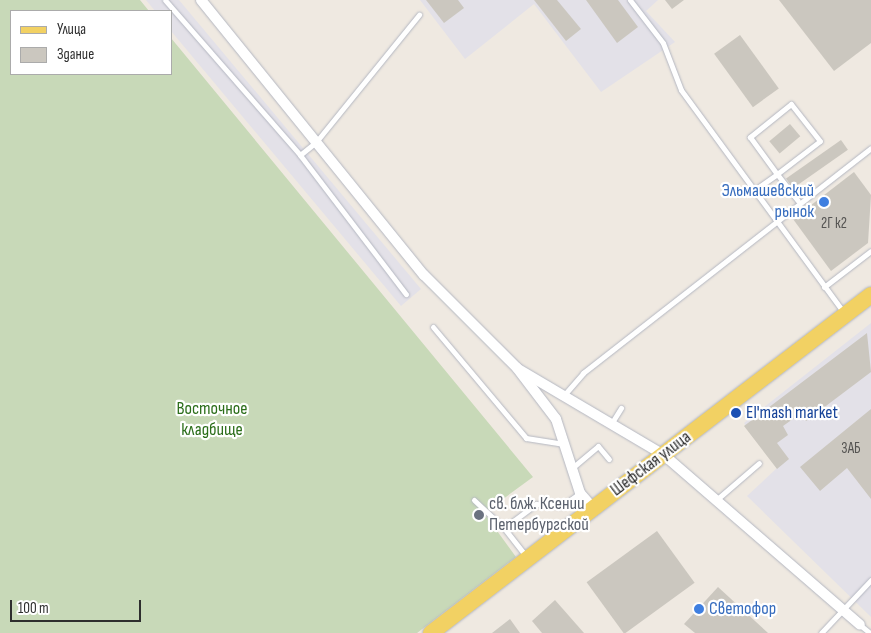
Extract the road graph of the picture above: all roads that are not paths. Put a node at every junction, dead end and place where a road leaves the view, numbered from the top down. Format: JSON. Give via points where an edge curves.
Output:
{"nodes":[{"id":1,"x":165,"y":0,"type":"edge"},
{"id":2,"x":202,"y":0,"type":"edge"},
{"id":3,"x":630,"y":0,"type":"edge"},
{"id":4,"x":419,"y":15,"type":"dead end"},
{"id":5,"x":316,"y":142,"type":"junction"},
{"id":6,"x":871,"y":148,"type":"edge"},
{"id":7,"x":300,"y":155,"type":"junction"},
{"id":8,"x":777,"y":174,"type":"junction"},
{"id":9,"x":753,"y":191,"type":"junction"},
{"id":10,"x":798,"y":201,"type":"junction"},
{"id":11,"x":774,"y":221,"type":"junction"},
{"id":12,"x":871,"y":251,"type":"edge"},
{"id":13,"x":824,"y":287,"type":"junction"},
{"id":14,"x":406,"y":294,"type":"dead end"},
{"id":15,"x":871,"y":296,"type":"edge"},
{"id":16,"x":842,"y":310,"type":"junction"},
{"id":17,"x":433,"y":327,"type":"dead end"},
{"id":18,"x":517,"y":368,"type":"junction"},
{"id":19,"x":565,"y":394,"type":"junction"},
{"id":20,"x":621,"y":408,"type":"dead end"},
{"id":21,"x":611,"y":424,"type":"junction"},
{"id":22,"x":564,"y":444,"type":"junction"},
{"id":23,"x":664,"y":455,"type":"junction"},
{"id":24,"x":609,"y":459,"type":"dead end"},
{"id":25,"x":759,"y":463,"type":"dead end"},
{"id":26,"x":572,"y":468,"type":"junction"},
{"id":27,"x":580,"y":493,"type":"junction"},
{"id":28,"x":474,"y":500,"type":"dead end"},
{"id":29,"x":714,"y":502,"type":"junction"},
{"id":30,"x":593,"y":508,"type":"junction"},
{"id":31,"x":504,"y":528,"type":"junction"},
{"id":32,"x":528,"y":559,"type":"junction"},
{"id":33,"x":871,"y":580,"type":"edge"},
{"id":34,"x":843,"y":609,"type":"junction"},
{"id":35,"x":860,"y":625,"type":"joint"},
{"id":36,"x":431,"y":633,"type":"edge"},
{"id":37,"x":821,"y":633,"type":"edge"},
{"id":38,"x":870,"y":633,"type":"edge"}],
"edges":[{"from":1,"to":7,"type":"lane"},
{"from":2,"to":5,"type":"street"},
{"from":3,"to":9,"type":"lane","via":[[666,48],[681,90]]},
{"from":4,"to":5,"type":"lane"},
{"from":5,"to":7,"type":"lane"},
{"from":5,"to":18,"type":"street","via":[[424,275]]},
{"from":6,"to":10,"type":"lane"},
{"from":7,"to":14,"type":"lane"},
{"from":8,"to":8,"type":"lane","via":[[820,141],[791,104],[750,136]]},
{"from":8,"to":9,"type":"lane"},
{"from":8,"to":10,"type":"lane"},
{"from":9,"to":11,"type":"lane"},
{"from":10,"to":11,"type":"lane"},
{"from":11,"to":13,"type":"lane"},
{"from":11,"to":19,"type":"lane","via":[[583,373]]},
{"from":12,"to":13,"type":"lane"},
{"from":13,"to":16,"type":"lane"},
{"from":15,"to":16,"type":"main road","name":"Шефская улица"},
{"from":16,"to":23,"type":"main road","name":"Шефская улица"},
{"from":17,"to":22,"type":"lane","via":[[526,438]]},
{"from":18,"to":19,"type":"street"},
{"from":18,"to":22,"type":"street","via":[[556,419]]},
{"from":19,"to":21,"type":"street"},
{"from":20,"to":21,"type":"lane"},
{"from":21,"to":23,"type":"street"},
{"from":22,"to":26,"type":"street"},
{"from":23,"to":29,"type":"street"},
{"from":23,"to":30,"type":"main road","name":"Шефская улица"},
{"from":24,"to":26,"type":"lane","via":[[598,446]]},
{"from":25,"to":29,"type":"lane"},
{"from":26,"to":27,"type":"street"},
{"from":27,"to":30,"type":"street"},
{"from":27,"to":31,"type":"lane","via":[[562,506],[536,504]]},
{"from":28,"to":31,"type":"lane"},
{"from":29,"to":34,"type":"street"},
{"from":30,"to":32,"type":"main road","name":"Шефская улица"},
{"from":31,"to":32,"type":"lane"},
{"from":32,"to":36,"type":"main road","name":"Шефская улица"},
{"from":33,"to":34,"type":"lane"},
{"from":34,"to":35,"type":"street"},
{"from":34,"to":37,"type":"lane"},
{"from":35,"to":38,"type":"lane"}]}
